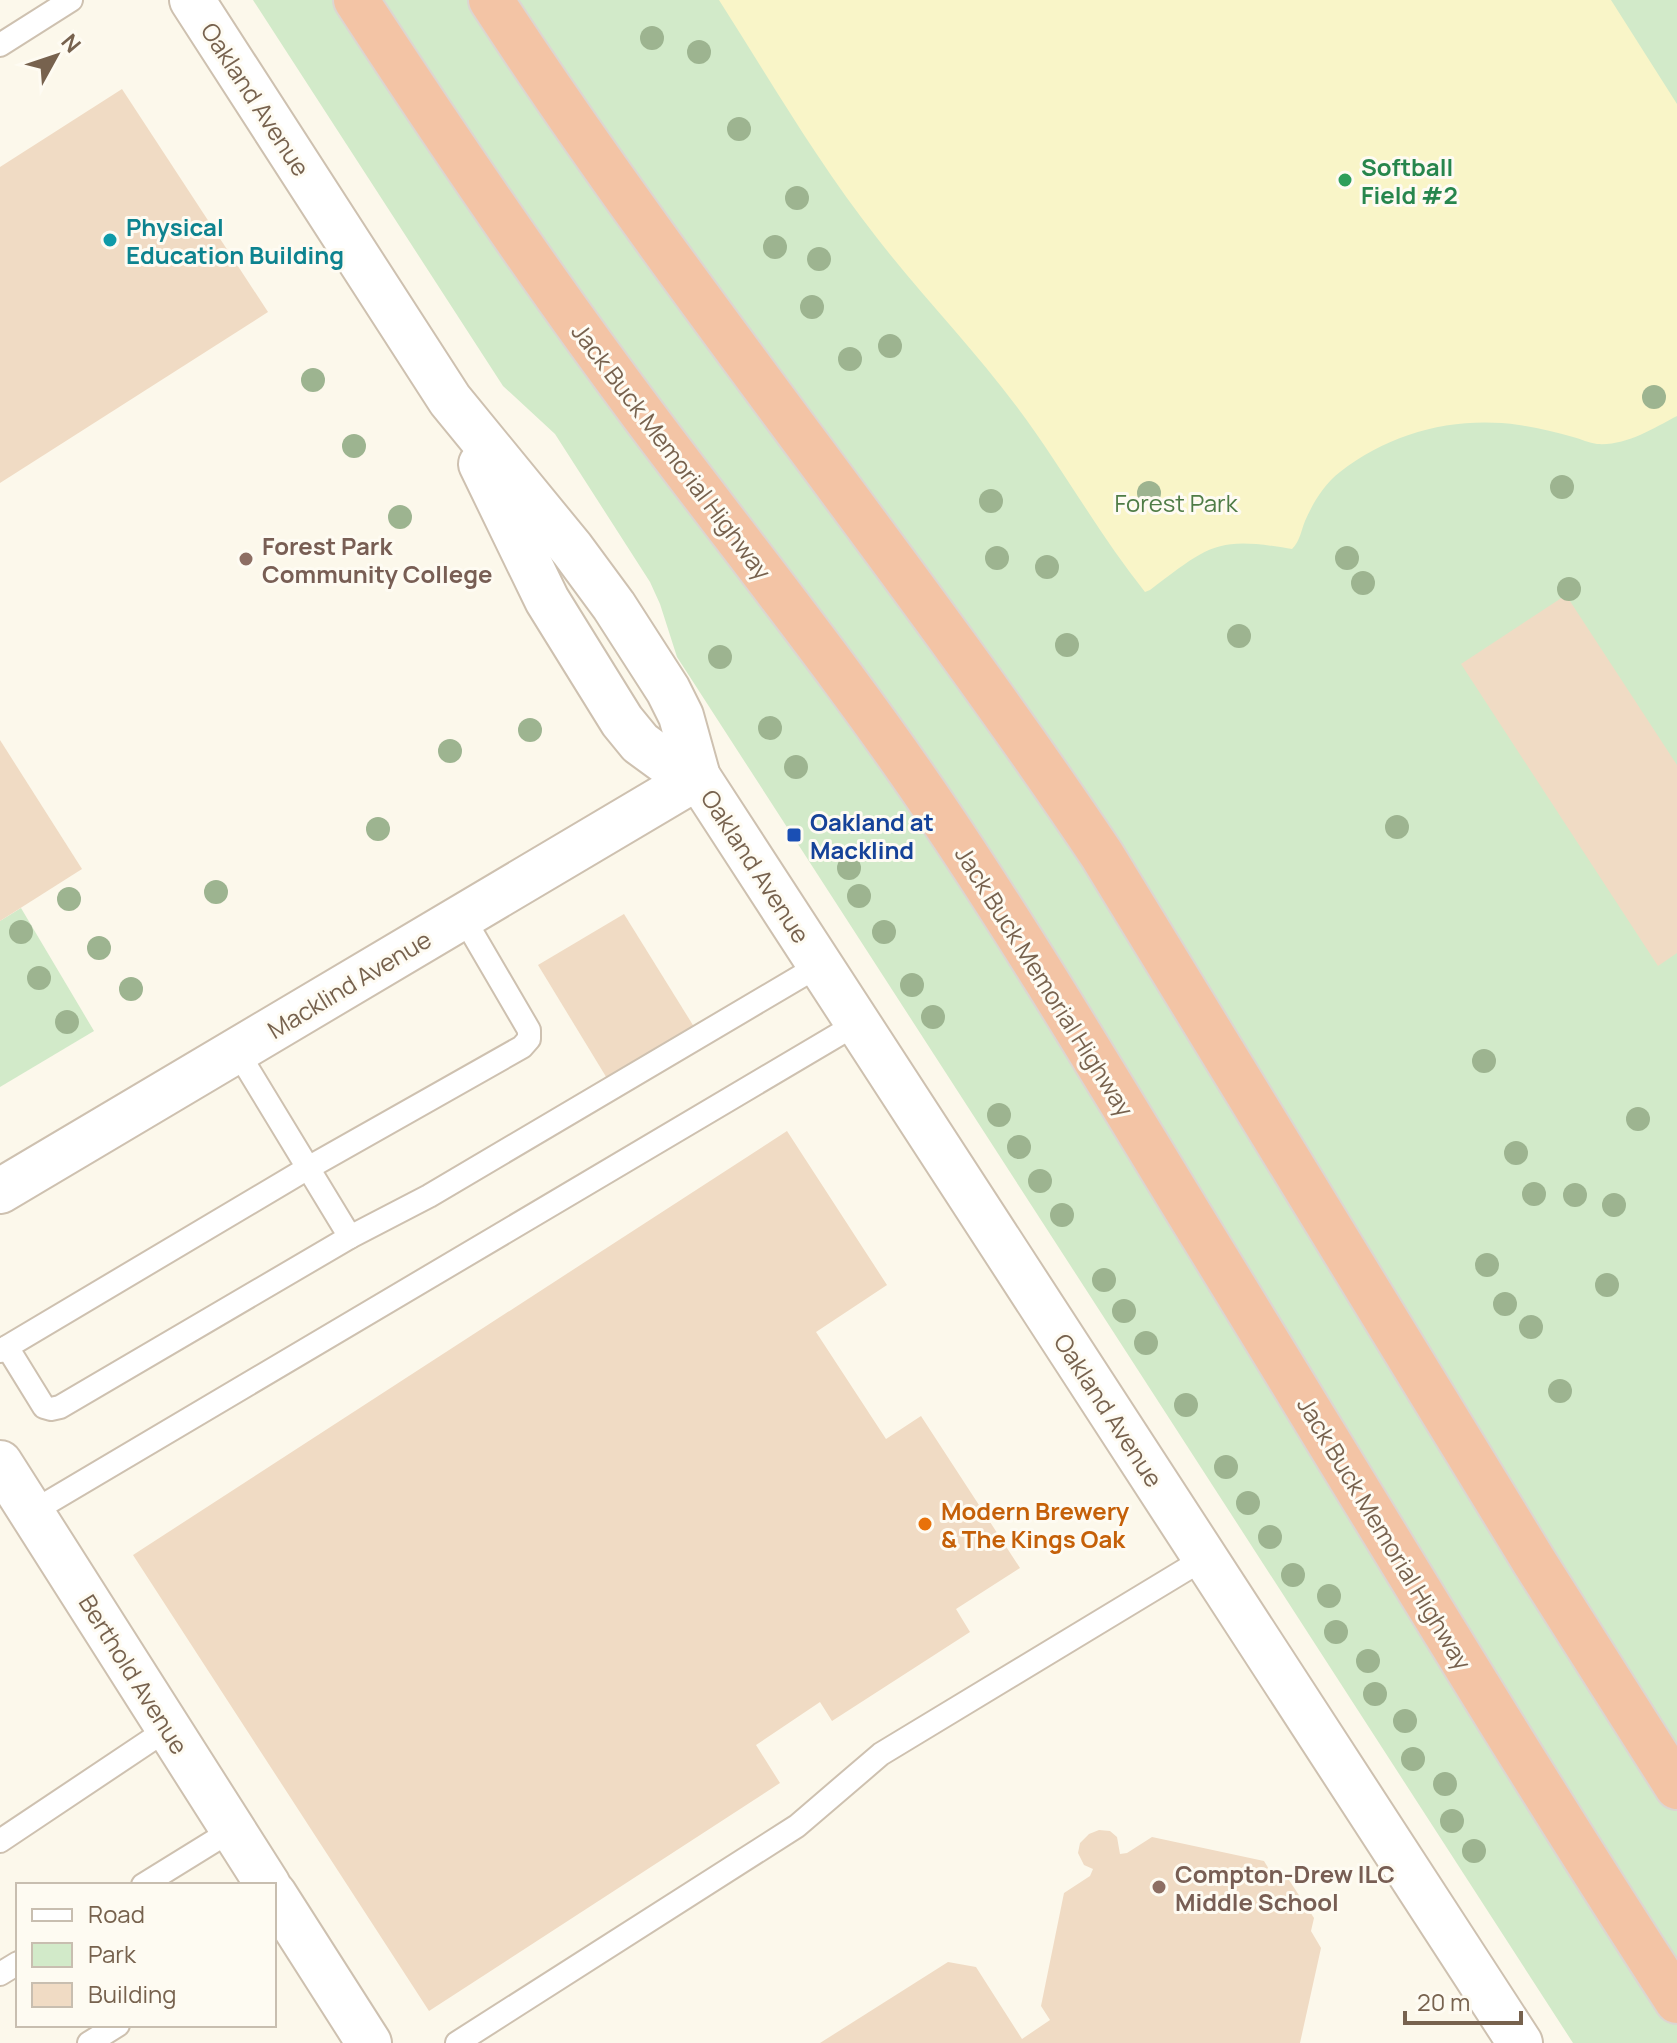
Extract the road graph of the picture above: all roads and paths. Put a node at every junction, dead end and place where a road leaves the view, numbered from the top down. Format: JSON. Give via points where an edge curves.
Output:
{"nodes":[{"id":1,"x":71,"y":0,"type":"edge"},
{"id":2,"x":192,"y":0,"type":"edge"},
{"id":3,"x":356,"y":0,"type":"edge"},
{"id":4,"x":491,"y":0,"type":"edge"},
{"id":5,"x":0,"y":45,"type":"edge"},
{"id":6,"x":698,"y":777,"type":"junction"},
{"id":7,"x":463,"y":917,"type":"junction"},
{"id":8,"x":820,"y":965,"type":"junction"},
{"id":9,"x":858,"y":1023,"type":"junction"},
{"id":10,"x":237,"y":1051,"type":"junction"},
{"id":11,"x":308,"y":1168,"type":"junction"},
{"id":12,"x":0,"y":1191,"type":"edge"},
{"id":13,"x":350,"y":1237,"type":"junction"},
{"id":14,"x":4,"y":1349,"type":"edge"},
{"id":15,"x":0,"y":1463,"type":"edge"},
{"id":16,"x":32,"y":1512,"type":"junction"},
{"id":17,"x":1205,"y":1558,"type":"junction"},
{"id":18,"x":169,"y":1728,"type":"junction"},
{"id":19,"x":1677,"y":1787,"type":"edge"},
{"id":20,"x":232,"y":1830,"type":"junction"},
{"id":21,"x":0,"y":1841,"type":"edge"},
{"id":22,"x":146,"y":1883,"type":"edge"},
{"id":23,"x":263,"y":1883,"type":"edge"},
{"id":24,"x":276,"y":1906,"type":"edge"},
{"id":25,"x":1677,"y":2001,"type":"edge"},
{"id":26,"x":115,"y":2027,"type":"edge"},
{"id":27,"x":89,"y":2043,"type":"edge"},
{"id":28,"x":369,"y":2043,"type":"edge"},
{"id":29,"x":457,"y":2043,"type":"edge"},
{"id":30,"x":1520,"y":2043,"type":"edge"}],
"edges":[{"from":1,"to":5,"type":"lane"},
{"from":2,"to":6,"type":"street","name":"Oakland Avenue","via":[[450,400],[614,606],[681,716]]},
{"from":3,"to":25,"type":"highway","name":"Jack Buck Memorial Highway","via":[[573,318],[949,829]]},
{"from":4,"to":19,"type":"highway","via":[[630,206],[885,546],[1102,855]]},
{"from":6,"to":7,"type":"street","name":"Macklind Avenue"},
{"from":6,"to":8,"type":"street","name":"Oakland Avenue"},
{"from":7,"to":10,"type":"street","name":"Macklind Avenue"},
{"from":7,"to":11,"type":"lane","via":[[529,1030],[529,1039]]},
{"from":8,"to":9,"type":"street","name":"Oakland Avenue"},
{"from":8,"to":13,"type":"lane","via":[[429,1196]]},
{"from":9,"to":16,"type":"lane"},
{"from":9,"to":17,"type":"street","name":"Oakland Avenue"},
{"from":10,"to":11,"type":"lane"},
{"from":10,"to":12,"type":"street","name":"Macklind Avenue"},
{"from":11,"to":13,"type":"lane"},
{"from":11,"to":14,"type":"lane"},
{"from":13,"to":14,"type":"lane","via":[[60,1407],[44,1407]]},
{"from":15,"to":16,"type":"street","name":"Berthold Avenue"},
{"from":16,"to":18,"type":"street","name":"Berthold Avenue"},
{"from":17,"to":29,"type":"lane","via":[[881,1754],[797,1826]]},
{"from":17,"to":30,"type":"street","name":"Oakland Avenue"},
{"from":18,"to":20,"type":"street","name":"Berthold Avenue"},
{"from":18,"to":21,"type":"lane"},
{"from":20,"to":22,"type":"lane"},
{"from":20,"to":23,"type":"street","name":"Berthold Avenue"},
{"from":24,"to":28,"type":"street","name":"Berthold Avenue"},
{"from":26,"to":27,"type":"lane"}]}
